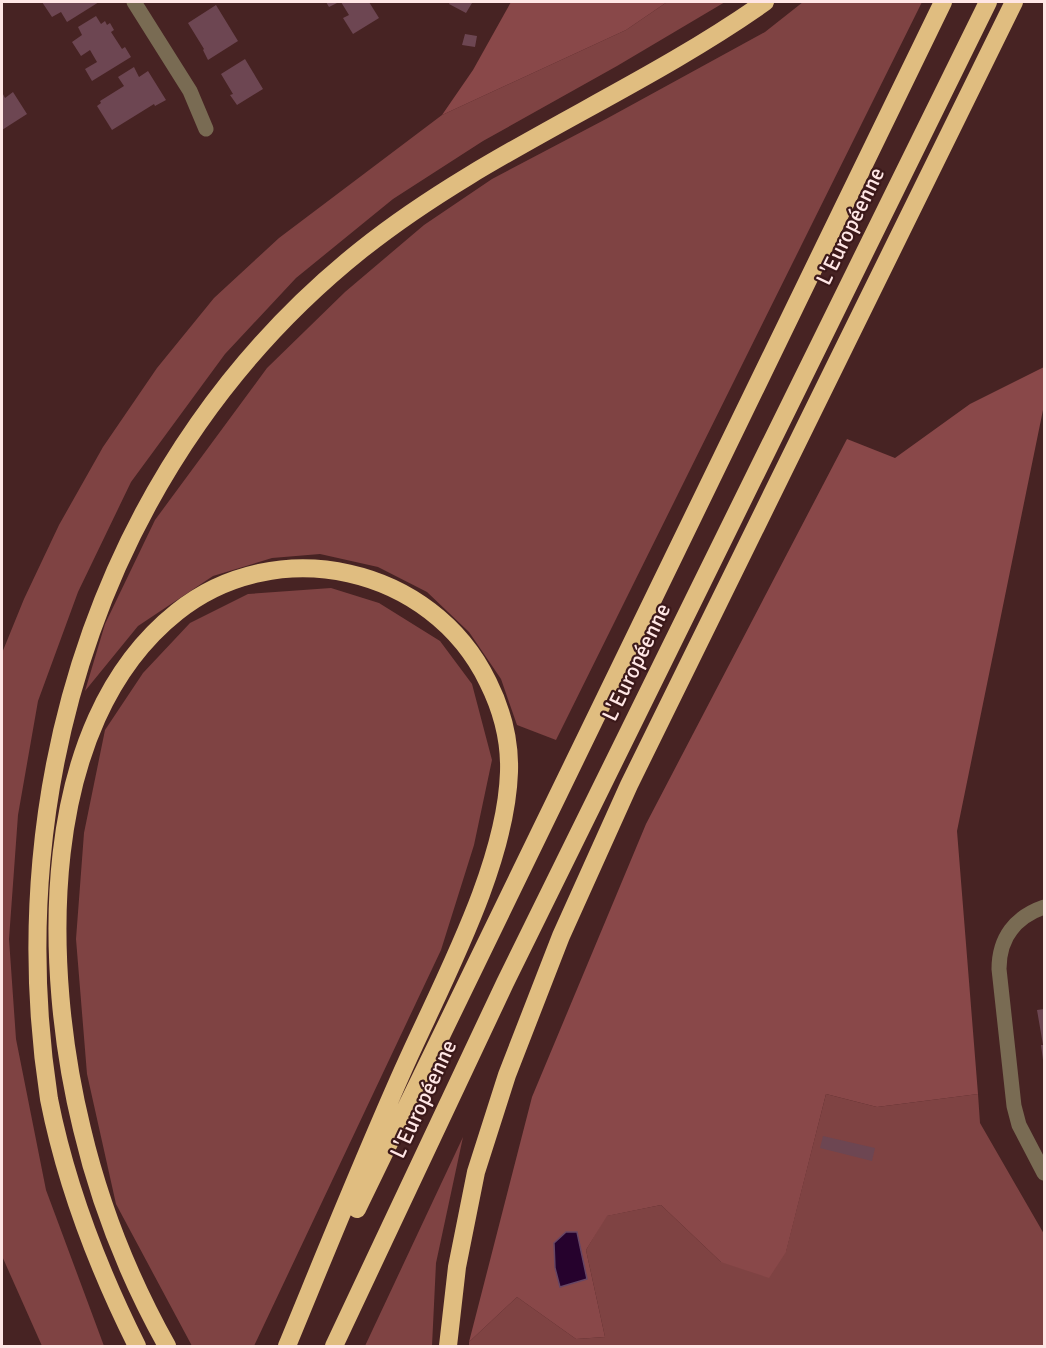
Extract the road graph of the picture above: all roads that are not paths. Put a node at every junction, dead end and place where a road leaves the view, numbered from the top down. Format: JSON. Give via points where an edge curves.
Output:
{"nodes":[{"id":1,"x":134,"y":2,"type":"edge"},
{"id":2,"x":765,"y":2,"type":"edge"},
{"id":3,"x":943,"y":2,"type":"edge"},
{"id":4,"x":988,"y":2,"type":"edge"},
{"id":5,"x":1014,"y":2,"type":"edge"},
{"id":6,"x":206,"y":129,"type":"dead end"},
{"id":7,"x":1044,"y":907,"type":"edge"},
{"id":8,"x":1044,"y":1173,"type":"edge"},
{"id":9,"x":137,"y":1347,"type":"edge"},
{"id":10,"x":167,"y":1347,"type":"edge"},
{"id":11,"x":289,"y":1347,"type":"edge"},
{"id":12,"x":334,"y":1347,"type":"edge"},
{"id":13,"x":448,"y":1347,"type":"edge"}],
"edges":[{"from":1,"to":6,"type":"street","via":[[190,91]]},
{"from":2,"to":9,"type":"highway","via":[[682,56],[446,190],[327,278],[262,342],[180,446],[115,563],[82,643],[51,756],[38,843],[33,952],[38,1026],[60,1144],[89,1238]]},
{"from":3,"to":11,"type":"highway","name":"L'Européenne"},
{"from":4,"to":12,"type":"highway","name":"L'Européenne","via":[[505,982]]},
{"from":5,"to":13,"type":"highway","via":[[621,800],[565,925],[499,1096],[476,1172],[457,1267]]},
{"from":7,"to":8,"type":"street","via":[[1017,922],[1000,949],[999,969],[1014,1106],[1019,1125]]},
{"from":10,"to":11,"type":"highway","via":[[135,1283],[105,1207],[86,1146],[69,1068],[58,924],[61,860],[70,798],[100,709],[128,663],[166,622],[193,600],[237,579],[285,569],[318,568],[360,576],[392,588],[450,630],[477,663],[496,698],[507,739],[509,776],[503,820],[476,906],[398,1082]]}]}
